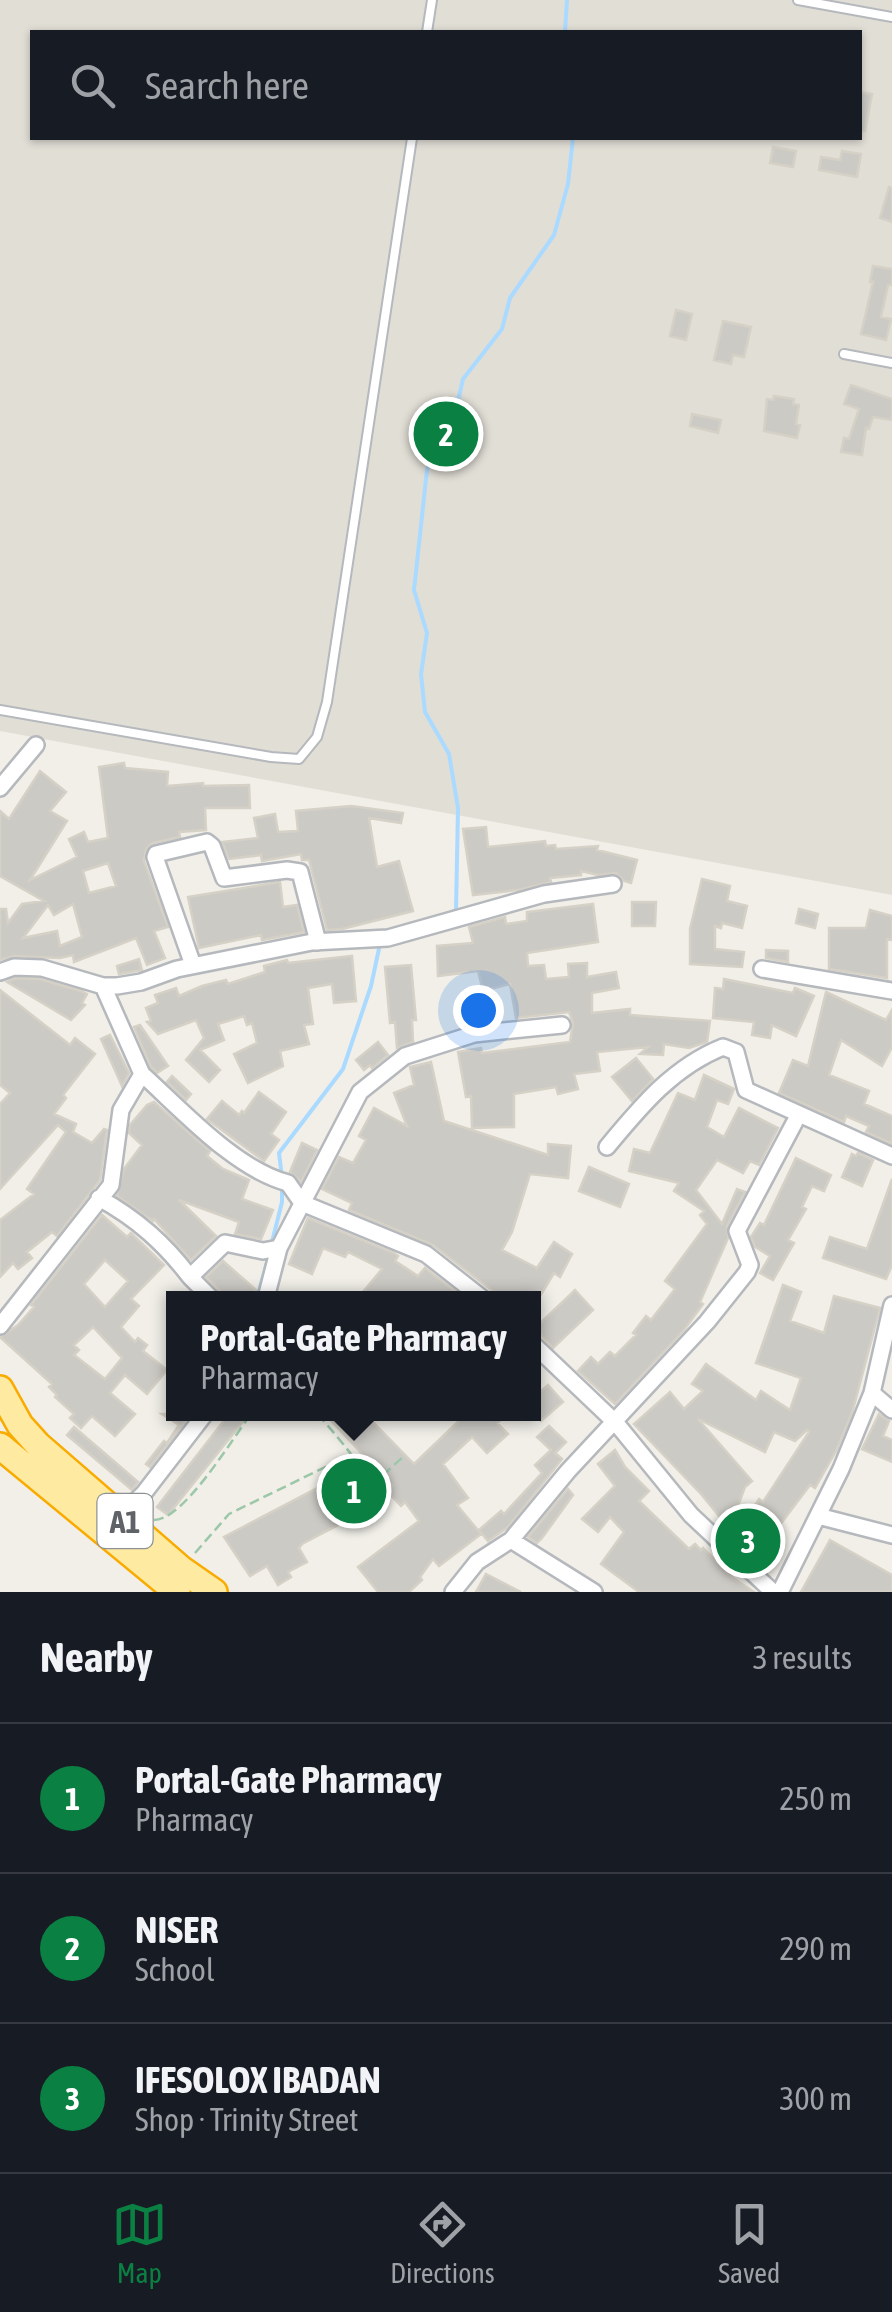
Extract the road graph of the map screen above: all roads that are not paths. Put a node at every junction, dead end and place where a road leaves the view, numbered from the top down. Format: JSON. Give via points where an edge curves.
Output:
{"nodes":[{"id":1,"x":432,"y":0,"type":"edge"},
{"id":2,"x":798,"y":0,"type":"edge"},
{"id":3,"x":892,"y":17,"type":"edge"},
{"id":4,"x":427,"y":30,"type":"edge"},
{"id":5,"x":412,"y":140,"type":"edge"},
{"id":6,"x":844,"y":354,"type":"dead end"},
{"id":7,"x":892,"y":363,"type":"edge"},
{"id":8,"x":0,"y":710,"type":"edge"},
{"id":9,"x":36,"y":745,"type":"dead end"},
{"id":10,"x":0,"y":788,"type":"edge"},
{"id":11,"x":613,"y":884,"type":"dead end"},
{"id":12,"x":318,"y":942,"type":"junction"},
{"id":13,"x":194,"y":965,"type":"junction"},
{"id":14,"x":762,"y":968,"type":"dead end"},
{"id":15,"x":0,"y":972,"type":"edge"},
{"id":16,"x":103,"y":986,"type":"junction"},
{"id":17,"x":892,"y":991,"type":"edge"},
{"id":18,"x":562,"y":1025,"type":"dead end"},
{"id":19,"x":142,"y":1074,"type":"junction"},
{"id":20,"x":799,"y":1114,"type":"junction"},
{"id":21,"x":607,"y":1147,"type":"dead end"},
{"id":22,"x":892,"y":1156,"type":"edge"},
{"id":23,"x":99,"y":1198,"type":"junction"},
{"id":24,"x":302,"y":1203,"type":"junction"},
{"id":25,"x":272,"y":1249,"type":"junction"},
{"id":26,"x":190,"y":1277,"type":"junction"},
{"id":27,"x":204,"y":1291,"type":"edge"},
{"id":28,"x":267,"y":1291,"type":"edge"},
{"id":29,"x":473,"y":1291,"type":"edge"},
{"id":30,"x":892,"y":1306,"type":"edge"},
{"id":31,"x":0,"y":1326,"type":"edge"},
{"id":32,"x":541,"y":1352,"type":"edge"},
{"id":33,"x":0,"y":1389,"type":"edge"},
{"id":34,"x":872,"y":1392,"type":"junction"},
{"id":35,"x":892,"y":1410,"type":"edge"},
{"id":36,"x":200,"y":1421,"type":"edge"},
{"id":37,"x":616,"y":1423,"type":"junction"},
{"id":38,"x":0,"y":1446,"type":"edge"},
{"id":39,"x":126,"y":1511,"type":"junction"},
{"id":40,"x":818,"y":1516,"type":"junction"},
{"id":41,"x":892,"y":1536,"type":"edge"},
{"id":42,"x":511,"y":1540,"type":"junction"},
{"id":43,"x":179,"y":1581,"type":"edge"},
{"id":44,"x":214,"y":1592,"type":"edge"},
{"id":45,"x":453,"y":1592,"type":"edge"},
{"id":46,"x":594,"y":1592,"type":"edge"},
{"id":47,"x":777,"y":1592,"type":"edge"}],
"edges":[{"from":1,"to":4,"type":"lane"},
{"from":2,"to":3,"type":"lane"},
{"from":5,"to":8,"type":"lane","via":[[327,702],[312,746],[300,759],[271,756]]},
{"from":6,"to":7,"type":"lane"},
{"from":9,"to":10,"type":"street"},
{"from":11,"to":12,"type":"street","via":[[544,894],[383,938]]},
{"from":12,"to":13,"type":"street"},
{"from":12,"to":13,"type":"street","via":[[300,872],[224,878],[207,842],[156,854]]},
{"from":13,"to":16,"type":"street"},
{"from":14,"to":17,"type":"street"},
{"from":15,"to":16,"type":"street","via":[[42,968]]},
{"from":16,"to":19,"type":"street"},
{"from":18,"to":24,"type":"street","via":[[474,1034],[405,1056],[360,1092]]},
{"from":19,"to":23,"type":"street","via":[[122,1110],[114,1174]]},
{"from":19,"to":24,"type":"street","via":[[207,1134],[281,1181]]},
{"from":20,"to":21,"type":"street","via":[[746,1090],[736,1052],[724,1047],[663,1084]]},
{"from":20,"to":22,"type":"street"},
{"from":20,"to":37,"type":"street","via":[[737,1231],[747,1272]]},
{"from":23,"to":26,"type":"street","via":[[165,1244]]},
{"from":23,"to":31,"type":"street"},
{"from":24,"to":25,"type":"street"},
{"from":24,"to":29,"type":"street","via":[[426,1254]]},
{"from":25,"to":26,"type":"street","via":[[225,1244]]},
{"from":25,"to":28,"type":"street"},
{"from":26,"to":27,"type":"street"},
{"from":30,"to":34,"type":"street"},
{"from":32,"to":37,"type":"street"},
{"from":33,"to":39,"type":"highway","number":"A1","via":[[38,1445]]},
{"from":34,"to":35,"type":"street"},
{"from":34,"to":40,"type":"street"},
{"from":36,"to":39,"type":"street"},
{"from":37,"to":42,"type":"street"},
{"from":37,"to":47,"type":"street","via":[[691,1515]]},
{"from":38,"to":43,"type":"highway","number":"A1"},
{"from":39,"to":43,"type":"highway","number":"A1"},
{"from":40,"to":41,"type":"street"},
{"from":40,"to":47,"type":"street"},
{"from":42,"to":45,"type":"street","via":[[477,1562]]},
{"from":42,"to":46,"type":"street"},
{"from":43,"to":44,"type":"highway","number":"A1"}]}
